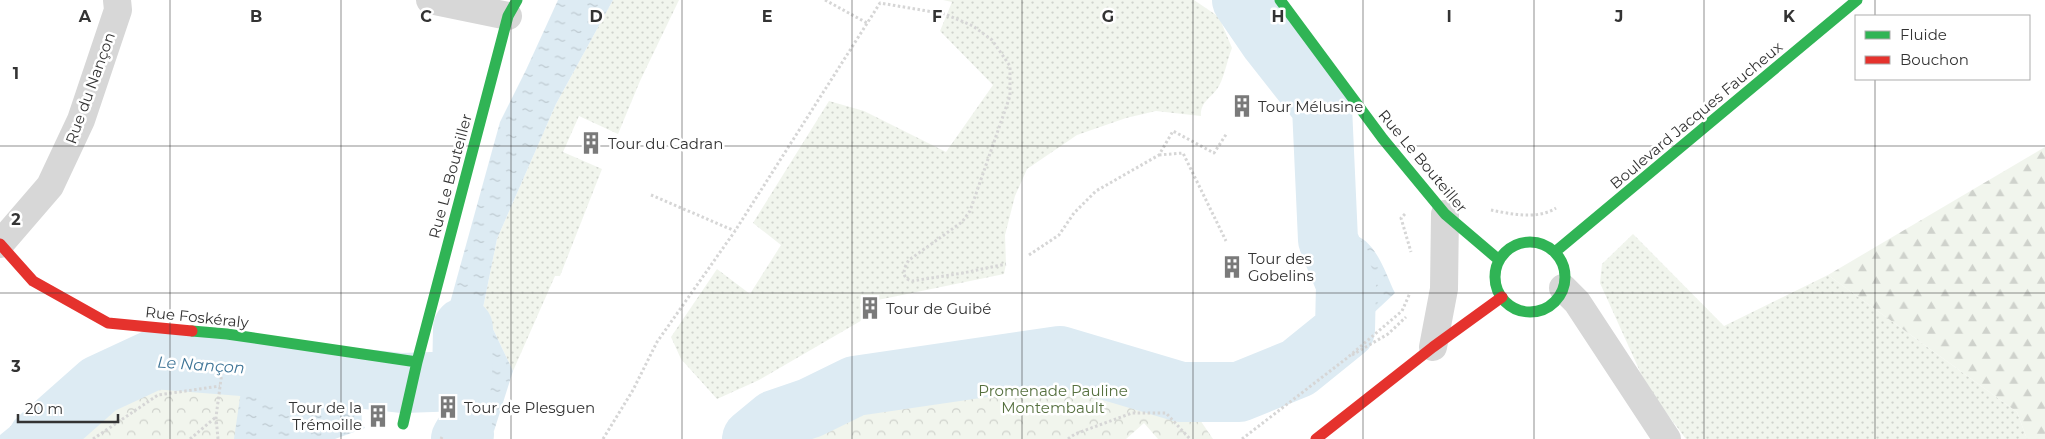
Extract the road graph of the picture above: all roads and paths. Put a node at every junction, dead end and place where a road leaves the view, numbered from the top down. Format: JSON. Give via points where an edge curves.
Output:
{"nodes":[{"id":1,"x":117,"y":0,"type":"edge"},
{"id":2,"x":430,"y":0,"type":"edge"},
{"id":3,"x":825,"y":0,"type":"edge"},
{"id":4,"x":1280,"y":0,"type":"edge"},
{"id":5,"x":1857,"y":0,"type":"edge"},
{"id":6,"x":512,"y":8,"type":"edge"},
{"id":7,"x":867,"y":23,"type":"junction"},
{"id":8,"x":1227,"y":133,"type":"dead end"},
{"id":9,"x":1159,"y":155,"type":"junction"},
{"id":10,"x":651,"y":195,"type":"dead end"},
{"id":11,"x":1559,"y":206,"type":"dead end"},
{"id":12,"x":1411,"y":207,"type":"dead end"},
{"id":13,"x":1488,"y":210,"type":"dead end"},
{"id":14,"x":1445,"y":214,"type":"junction"},
{"id":15,"x":735,"y":231,"type":"junction"},
{"id":16,"x":1226,"y":241,"type":"dead end"},
{"id":17,"x":0,"y":244,"type":"edge"},
{"id":18,"x":1555,"y":252,"type":"junction"},
{"id":19,"x":1029,"y":255,"type":"dead end"},
{"id":20,"x":1413,"y":259,"type":"dead end"},
{"id":21,"x":1499,"y":260,"type":"junction"},
{"id":22,"x":1006,"y":264,"type":"dead end"},
{"id":23,"x":1563,"y":288,"type":"junction"},
{"id":24,"x":1410,"y":292,"type":"dead end"},
{"id":25,"x":1502,"y":297,"type":"junction"},
{"id":26,"x":1409,"y":314,"type":"dead end"},
{"id":27,"x":1434,"y":347,"type":"junction"},
{"id":28,"x":1347,"y":358,"type":"junction"},
{"id":29,"x":417,"y":362,"type":"junction"},
{"id":30,"x":222,"y":375,"type":"dead end"},
{"id":31,"x":220,"y":386,"type":"junction"},
{"id":32,"x":216,"y":417,"type":"junction"},
{"id":33,"x":404,"y":424,"type":"dead end"},
{"id":34,"x":93,"y":439,"type":"edge"},
{"id":35,"x":190,"y":439,"type":"edge"},
{"id":36,"x":218,"y":439,"type":"edge"},
{"id":37,"x":603,"y":439,"type":"edge"},
{"id":38,"x":1068,"y":439,"type":"edge"},
{"id":39,"x":1190,"y":439,"type":"edge"},
{"id":40,"x":1242,"y":439,"type":"edge"},
{"id":41,"x":1316,"y":439,"type":"edge"},
{"id":42,"x":1667,"y":439,"type":"edge"}],
"edges":[{"from":1,"to":17,"type":"street","name":"Rue du Nançon","via":[[118,10],[81,120],[50,186]]},
{"from":2,"to":6,"type":"street"},
{"from":3,"to":7,"type":"path"},
{"from":4,"to":14,"type":"street","name":"Rue Le Bouteiller","via":[[1383,139]]},
{"from":5,"to":18,"type":"street","name":"Boulevard Jacques Faucheux"},
{"from":6,"to":29,"type":"street","name":"Rue Le Bouteiller"},
{"from":7,"to":15,"type":"path"},
{"from":7,"to":22,"type":"path","via":[[880,3],[945,14],[973,26],[992,40],[1010,66],[1010,96],[970,211],[962,222],[909,260],[904,267],[904,275],[912,281]]},
{"from":8,"to":9,"type":"path","via":[[1214,153],[1174,131]]},
{"from":9,"to":16,"type":"path","via":[[1183,153]]},
{"from":9,"to":19,"type":"path","via":[[1096,191],[1074,213],[1060,235]]},
{"from":10,"to":15,"type":"path"},
{"from":11,"to":13,"type":"path","via":[[1532,215]]},
{"from":12,"to":20,"type":"path","via":[[1401,218]]},
{"from":14,"to":21,"type":"street","name":"Rue Le Bouteiller"},
{"from":14,"to":27,"type":"street","via":[[1444,289]]},
{"from":15,"to":37,"type":"path","via":[[657,342]]},
{"from":17,"to":29,"type":"street","name":"Rue Foskéraly","via":[[33,280],[108,323],[228,334]]},
{"from":18,"to":21,"type":"street","via":[[1536,242],[1525,242],[1515,245]]},
{"from":18,"to":23,"type":"street","via":[[1564,269]]},
{"from":21,"to":25,"type":"street","via":[[1495,279]]},
{"from":23,"to":25,"type":"street","via":[[1550,305],[1530,312],[1509,305]]},
{"from":23,"to":42,"type":"street","via":[[1577,302]]},
{"from":24,"to":28,"type":"path","via":[[1402,311]]},
{"from":25,"to":27,"type":"street"},
{"from":26,"to":28,"type":"path","via":[[1388,334]]},
{"from":27,"to":41,"type":"street"},
{"from":28,"to":40,"type":"path"},
{"from":29,"to":33,"type":"street","name":"Rue Le Bouteiller"},
{"from":30,"to":31,"type":"path"},
{"from":31,"to":32,"type":"path"},
{"from":31,"to":34,"type":"path","via":[[158,395]]},
{"from":32,"to":35,"type":"path"},
{"from":32,"to":36,"type":"path"},
{"from":38,"to":39,"type":"path","via":[[1132,412],[1166,413]]}]}
